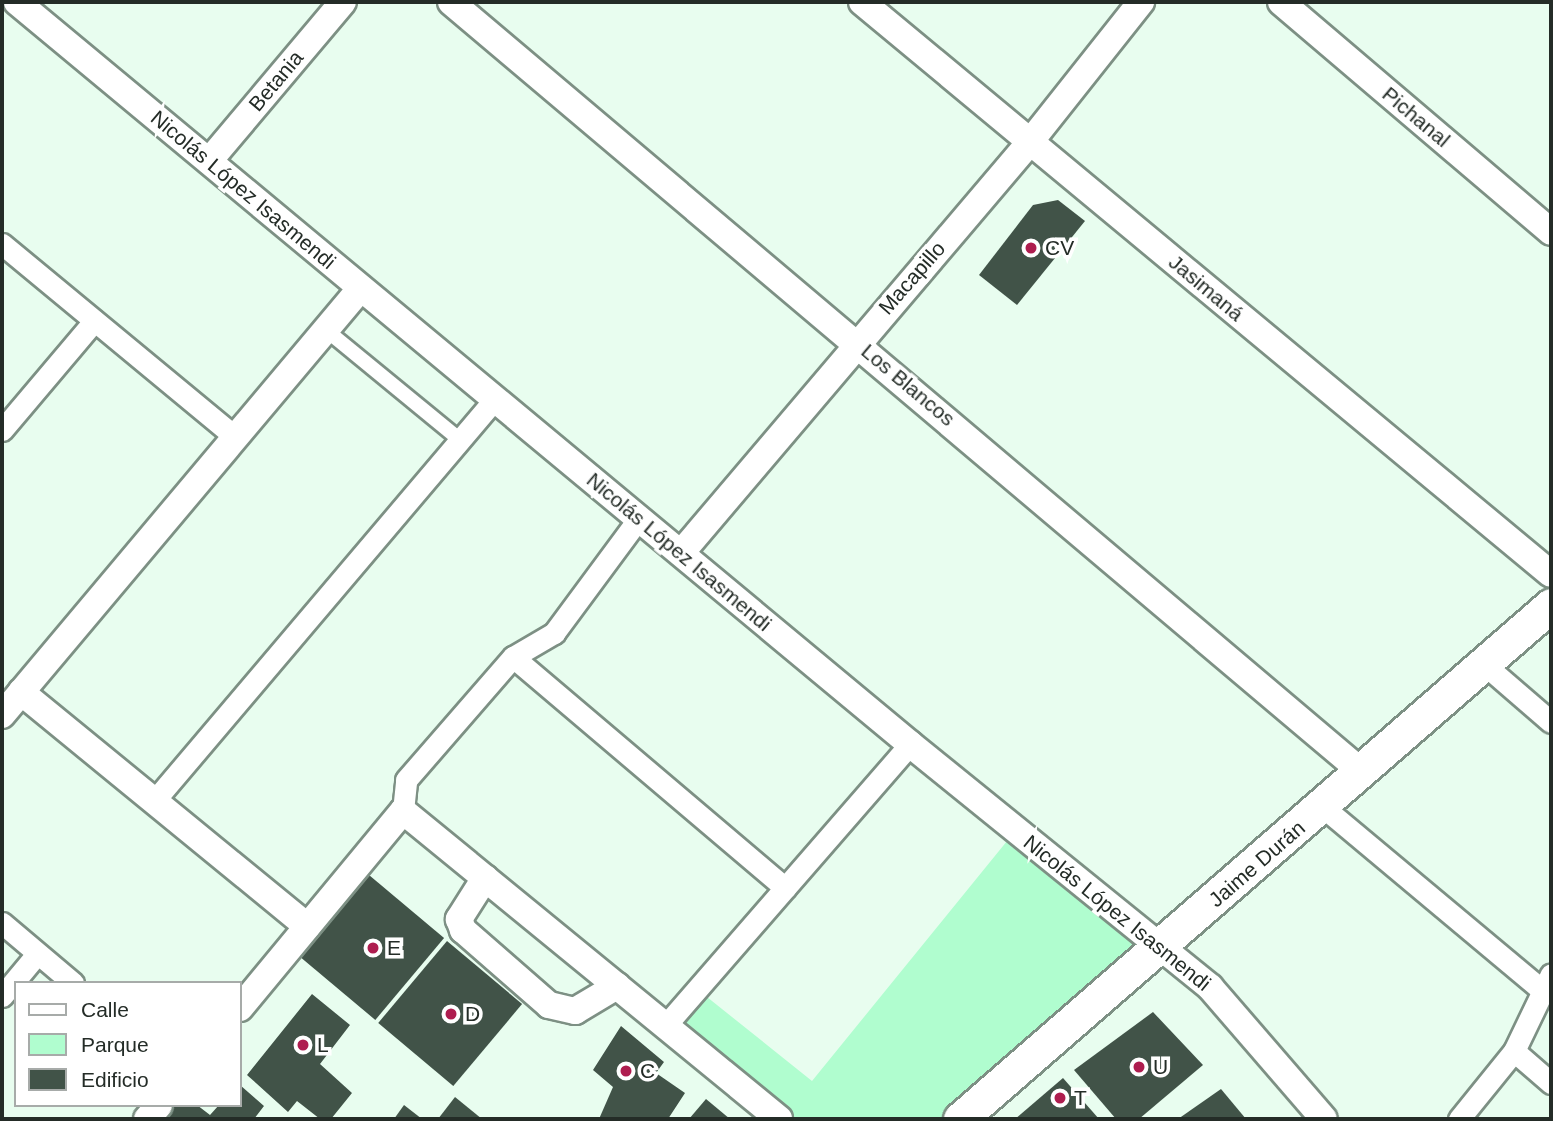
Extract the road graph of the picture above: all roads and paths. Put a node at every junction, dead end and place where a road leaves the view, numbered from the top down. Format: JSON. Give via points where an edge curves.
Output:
{"nodes":[{"id":1,"x":17,"y":2,"type":"edge"},
{"id":2,"x":343,"y":2,"type":"edge"},
{"id":3,"x":451,"y":2,"type":"edge"},
{"id":4,"x":862,"y":2,"type":"edge"},
{"id":5,"x":1141,"y":2,"type":"edge"},
{"id":6,"x":1280,"y":2,"type":"edge"},
{"id":7,"x":1030,"y":142,"type":"junction"},
{"id":8,"x":209,"y":161,"type":"junction"},
{"id":9,"x":1551,"y":232,"type":"edge"},
{"id":10,"x":2,"y":244,"type":"edge"},
{"id":11,"x":360,"y":289,"type":"junction"},
{"id":12,"x":94,"y":321,"type":"junction"},
{"id":13,"x":325,"y":329,"type":"junction"},
{"id":14,"x":858,"y":342,"type":"junction"},
{"id":15,"x":494,"y":400,"type":"junction"},
{"id":16,"x":2,"y":430,"type":"edge"},
{"id":17,"x":234,"y":436,"type":"junction"},
{"id":18,"x":459,"y":439,"type":"junction"},
{"id":19,"x":639,"y":518,"type":"junction"},
{"id":20,"x":681,"y":553,"type":"junction"},
{"id":21,"x":1551,"y":573,"type":"edge"},
{"id":22,"x":1551,"y":605,"type":"edge"},
{"id":23,"x":513,"y":657,"type":"junction"},
{"id":24,"x":1485,"y":665,"type":"junction"},
{"id":25,"x":21,"y":692,"type":"junction"},
{"id":26,"x":2,"y":715,"type":"edge"},
{"id":27,"x":1551,"y":722,"type":"edge"},
{"id":28,"x":909,"y":744,"type":"junction"},
{"id":29,"x":1362,"y":772,"type":"junction"},
{"id":30,"x":154,"y":801,"type":"junction"},
{"id":31,"x":1323,"y":807,"type":"junction"},
{"id":32,"x":403,"y":811,"type":"junction"},
{"id":33,"x":485,"y":878,"type":"junction"},
{"id":34,"x":785,"y":888,"type":"junction"},
{"id":35,"x":2,"y":923,"type":"edge"},
{"id":36,"x":307,"y":926,"type":"junction"},
{"id":37,"x":1159,"y":947,"type":"junction"},
{"id":38,"x":37,"y":954,"type":"junction"},
{"id":39,"x":14,"y":981,"type":"edge"},
{"id":40,"x":71,"y":981,"type":"edge"},
{"id":41,"x":1546,"y":981,"type":"edge"},
{"id":42,"x":14,"y":982,"type":"edge"},
{"id":43,"x":617,"y":986,"type":"junction"},
{"id":44,"x":2,"y":996,"type":"edge"},
{"id":45,"x":242,"y":1005,"type":"edge"},
{"id":46,"x":665,"y":1026,"type":"junction"},
{"id":47,"x":1514,"y":1051,"type":"junction"},
{"id":48,"x":1551,"y":1083,"type":"edge"},
{"id":49,"x":779,"y":1119,"type":"edge"},
{"id":50,"x":960,"y":1119,"type":"edge"},
{"id":51,"x":1324,"y":1119,"type":"edge"},
{"id":52,"x":1459,"y":1119,"type":"edge"}],
"edges":[{"from":1,"to":8,"type":"street","name":"Nicolás López Isasmendi"},
{"from":2,"to":8,"type":"street","name":"Betania"},
{"from":3,"to":14,"type":"street","name":"Los Blancos"},
{"from":4,"to":7,"type":"street","name":"Jasimaná"},
{"from":5,"to":7,"type":"street","name":"Macapillo"},
{"from":6,"to":9,"type":"street","name":"Pichanal"},
{"from":7,"to":14,"type":"street","name":"Macapillo"},
{"from":7,"to":21,"type":"street","name":"Jasimaná"},
{"from":8,"to":11,"type":"street","name":"Nicolás López Isasmendi"},
{"from":10,"to":12,"type":"street"},
{"from":11,"to":13,"type":"street"},
{"from":11,"to":15,"type":"street","name":"Nicolás López Isasmendi"},
{"from":12,"to":16,"type":"street"},
{"from":12,"to":17,"type":"street"},
{"from":13,"to":17,"type":"street"},
{"from":13,"to":18,"type":"lane"},
{"from":14,"to":20,"type":"street","name":"Macapillo"},
{"from":14,"to":29,"type":"street","name":"Los Blancos"},
{"from":15,"to":18,"type":"street"},
{"from":15,"to":19,"type":"street","name":"Nicolás López Isasmendi"},
{"from":17,"to":25,"type":"street"},
{"from":18,"to":30,"type":"street"},
{"from":19,"to":20,"type":"street","name":"Nicolás López Isasmendi"},
{"from":19,"to":23,"type":"street","via":[[554,633]]},
{"from":20,"to":28,"type":"street","name":"Nicolás López Isasmendi"},
{"from":22,"to":24,"type":"street","name":"Jaime Durán"},
{"from":23,"to":32,"type":"street","via":[[406,780]]},
{"from":23,"to":34,"type":"street"},
{"from":24,"to":27,"type":"street"},
{"from":24,"to":29,"type":"street","name":"Jaime Durán"},
{"from":25,"to":26,"type":"street"},
{"from":25,"to":30,"type":"street"},
{"from":28,"to":34,"type":"street"},
{"from":28,"to":37,"type":"street","name":"Nicolás López Isasmendi"},
{"from":29,"to":31,"type":"street","name":"Jaime Durán"},
{"from":30,"to":36,"type":"street"},
{"from":31,"to":37,"type":"street","name":"Jaime Durán"},
{"from":31,"to":41,"type":"street"},
{"from":32,"to":33,"type":"street"},
{"from":32,"to":36,"type":"street"},
{"from":33,"to":43,"type":"street"},
{"from":33,"to":43,"type":"street","via":[[459,919],[463,930],[549,1005],[575,1012]]},
{"from":34,"to":46,"type":"street"},
{"from":35,"to":38,"type":"street"},
{"from":36,"to":45,"type":"street"},
{"from":37,"to":50,"type":"street","name":"Jaime Durán"},
{"from":37,"to":51,"type":"street","name":"Nicolás López Isasmendi","via":[[1210,987]]},
{"from":38,"to":39,"type":"street"},
{"from":38,"to":40,"type":"street"},
{"from":41,"to":47,"type":"street"},
{"from":42,"to":44,"type":"street"},
{"from":43,"to":46,"type":"street"},
{"from":46,"to":49,"type":"street"},
{"from":47,"to":48,"type":"street"},
{"from":47,"to":52,"type":"street"}]}
